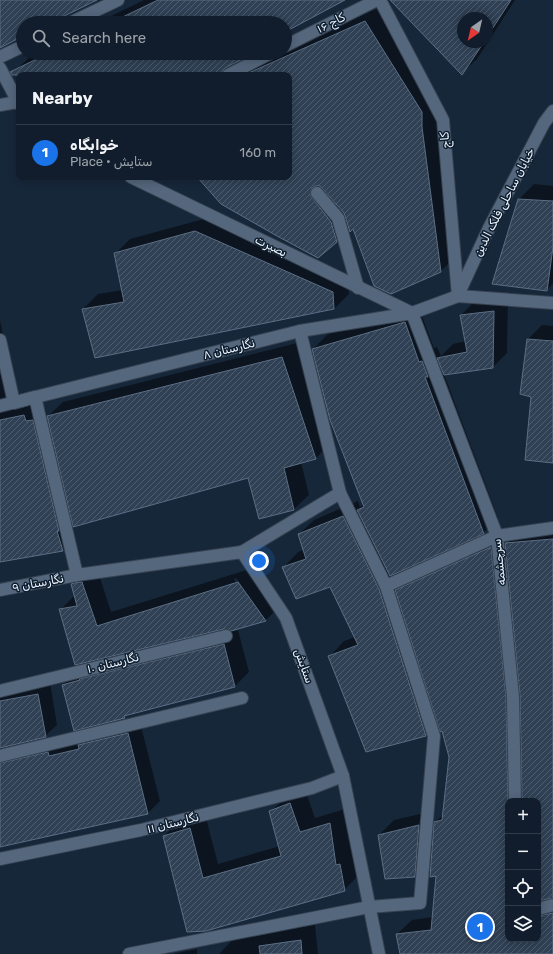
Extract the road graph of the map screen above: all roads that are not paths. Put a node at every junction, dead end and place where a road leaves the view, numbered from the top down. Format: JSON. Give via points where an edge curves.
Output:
{"nodes":[{"id":1,"x":118,"y":0,"type":"edge"},
{"id":2,"x":377,"y":0,"type":"edge"},
{"id":3,"x":380,"y":0,"type":"edge"},
{"id":4,"x":85,"y":16,"type":"edge"},
{"id":5,"x":292,"y":42,"type":"edge"},
{"id":6,"x":16,"y":49,"type":"edge"},
{"id":7,"x":0,"y":57,"type":"edge"},
{"id":8,"x":257,"y":60,"type":"edge"},
{"id":9,"x":0,"y":68,"type":"edge"},
{"id":10,"x":234,"y":72,"type":"edge"},
{"id":11,"x":16,"y":99,"type":"edge"},
{"id":12,"x":16,"y":103,"type":"edge"},
{"id":13,"x":0,"y":104,"type":"edge"},
{"id":14,"x":553,"y":111,"type":"edge"},
{"id":15,"x":137,"y":180,"type":"edge"},
{"id":16,"x":317,"y":193,"type":"dead end"},
{"id":17,"x":358,"y":288,"type":"junction"},
{"id":18,"x":458,"y":296,"type":"junction"},
{"id":19,"x":553,"y":303,"type":"edge"},
{"id":20,"x":412,"y":314,"type":"junction"},
{"id":21,"x":300,"y":331,"type":"junction"},
{"id":22,"x":0,"y":340,"type":"edge"},
{"id":23,"x":35,"y":397,"type":"junction"},
{"id":24,"x":14,"y":403,"type":"junction"},
{"id":25,"x":0,"y":406,"type":"edge"},
{"id":26,"x":340,"y":493,"type":"junction"},
{"id":27,"x":553,"y":528,"type":"edge"},
{"id":28,"x":497,"y":536,"type":"junction"},
{"id":29,"x":242,"y":552,"type":"junction"},
{"id":30,"x":77,"y":575,"type":"junction"},
{"id":31,"x":386,"y":586,"type":"junction"},
{"id":32,"x":0,"y":590,"type":"edge"},
{"id":33,"x":226,"y":636,"type":"dead end"},
{"id":34,"x":0,"y":691,"type":"edge"},
{"id":35,"x":242,"y":698,"type":"dead end"},
{"id":36,"x":0,"y":756,"type":"edge"},
{"id":37,"x":343,"y":776,"type":"junction"},
{"id":38,"x":515,"y":798,"type":"edge"},
{"id":39,"x":0,"y":860,"type":"edge"},
{"id":40,"x":553,"y":905,"type":"edge"},
{"id":41,"x":369,"y":907,"type":"junction"},
{"id":42,"x":541,"y":908,"type":"edge"},
{"id":43,"x":129,"y":954,"type":"edge"},
{"id":44,"x":379,"y":954,"type":"edge"}],
"edges":[{"from":1,"to":4,"type":"street"},
{"from":2,"to":5,"type":"street","name":"کاج ۱۶"},
{"from":3,"to":18,"type":"street","name":"کاج","via":[[443,120]]},
{"from":6,"to":7,"type":"street"},
{"from":8,"to":10,"type":"street"},
{"from":9,"to":11,"type":"street"},
{"from":12,"to":13,"type":"street"},
{"from":14,"to":18,"type":"street","name":"خیابان ساحلی فلک الدین","via":[[544,123],[489,228]]},
{"from":15,"to":17,"type":"street","name":"بصیرت"},
{"from":16,"to":17,"type":"street","via":[[338,218]]},
{"from":17,"to":20,"type":"street","name":"بصیرت"},
{"from":18,"to":19,"type":"street"},
{"from":18,"to":20,"type":"street","name":"نگارستان ۸"},
{"from":20,"to":21,"type":"street","name":"نگارستان ۸"},
{"from":20,"to":28,"type":"street","name":"سرچشمه"},
{"from":21,"to":23,"type":"street","name":"نگارستان ۸"},
{"from":21,"to":26,"type":"street"},
{"from":22,"to":24,"type":"street"},
{"from":23,"to":24,"type":"street","name":"نگارستان ۸"},
{"from":23,"to":30,"type":"street"},
{"from":24,"to":25,"type":"street"},
{"from":26,"to":29,"type":"street"},
{"from":26,"to":31,"type":"street"},
{"from":27,"to":28,"type":"street"},
{"from":28,"to":31,"type":"street"},
{"from":28,"to":38,"type":"street","name":"سرچشمه","via":[[512,697]]},
{"from":29,"to":30,"type":"street"},
{"from":29,"to":37,"type":"street","name":"ستایش","via":[[286,618]]},
{"from":30,"to":32,"type":"street","name":"نگارستان ۹"},
{"from":31,"to":41,"type":"street","via":[[434,736],[420,903]]},
{"from":33,"to":34,"type":"street","name":"نگارستان ۱۰"},
{"from":35,"to":36,"type":"street"},
{"from":37,"to":39,"type":"street","name":"نگارستان ۱۱","via":[[312,788],[149,828]]},
{"from":37,"to":41,"type":"street","name":"ستایش"},
{"from":40,"to":42,"type":"street"},
{"from":41,"to":43,"type":"street"},
{"from":41,"to":44,"type":"street","name":"ستایش"}]}
